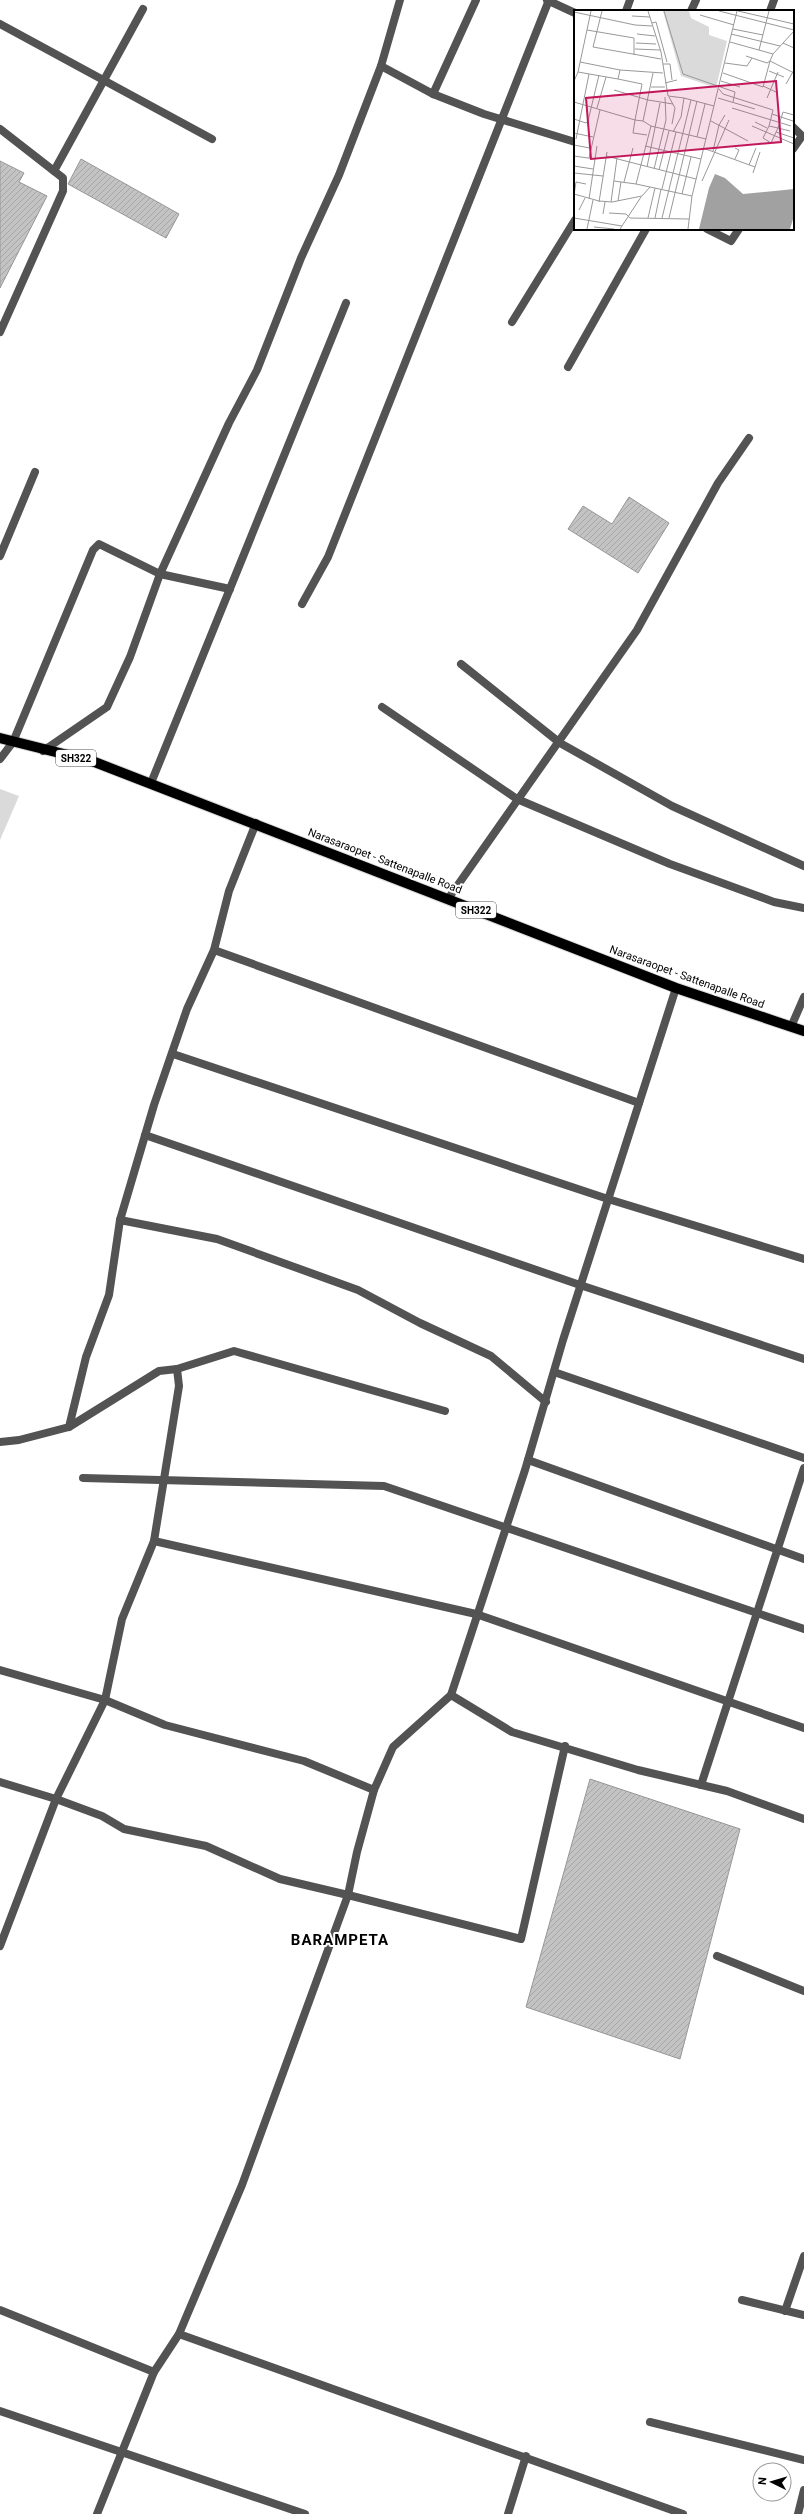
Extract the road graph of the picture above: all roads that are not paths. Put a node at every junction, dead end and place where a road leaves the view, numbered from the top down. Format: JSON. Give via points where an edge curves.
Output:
{"nodes":[{"id":1,"x":400,"y":0,"type":"edge"},
{"id":2,"x":476,"y":0,"type":"edge"},
{"id":3,"x":548,"y":0,"type":"edge"},
{"id":4,"x":630,"y":0,"type":"edge"},
{"id":5,"x":696,"y":0,"type":"edge"},
{"id":6,"x":774,"y":0,"type":"edge"},
{"id":7,"x":143,"y":9,"type":"dead end"},
{"id":8,"x":626,"y":10,"type":"edge"},
{"id":9,"x":691,"y":10,"type":"edge"},
{"id":10,"x":770,"y":10,"type":"edge"},
{"id":11,"x":574,"y":13,"type":"edge"},
{"id":12,"x":0,"y":24,"type":"edge"},
{"id":13,"x":381,"y":66,"type":"junction"},
{"id":14,"x":104,"y":80,"type":"junction"},
{"id":15,"x":432,"y":94,"type":"junction"},
{"id":16,"x":500,"y":119,"type":"junction"},
{"id":17,"x":794,"y":128,"type":"edge"},
{"id":18,"x":0,"y":129,"type":"edge"},
{"id":19,"x":212,"y":139,"type":"dead end"},
{"id":20,"x":574,"y":142,"type":"edge"},
{"id":21,"x":794,"y":148,"type":"edge"},
{"id":22,"x":54,"y":171,"type":"junction"},
{"id":23,"x":574,"y":222,"type":"edge"},
{"id":24,"x":645,"y":230,"type":"edge"},
{"id":25,"x":709,"y":230,"type":"edge"},
{"id":26,"x":738,"y":230,"type":"edge"},
{"id":27,"x":346,"y":302,"type":"dead end"},
{"id":28,"x":512,"y":322,"type":"dead end"},
{"id":29,"x":0,"y":332,"type":"edge"},
{"id":30,"x":568,"y":367,"type":"dead end"},
{"id":31,"x":749,"y":438,"type":"dead end"},
{"id":32,"x":36,"y":472,"type":"dead end"},
{"id":33,"x":0,"y":556,"type":"edge"},
{"id":34,"x":160,"y":574,"type":"junction"},
{"id":35,"x":230,"y":589,"type":"junction"},
{"id":36,"x":302,"y":604,"type":"dead end"},
{"id":37,"x":461,"y":664,"type":"dead end"},
{"id":38,"x":382,"y":707,"type":"dead end"},
{"id":39,"x":0,"y":738,"type":"edge"},
{"id":40,"x":14,"y":742,"type":"junction"},
{"id":41,"x":560,"y":743,"type":"junction"},
{"id":42,"x":43,"y":751,"type":"junction"},
{"id":43,"x":0,"y":759,"type":"edge"},
{"id":44,"x":151,"y":783,"type":"junction"},
{"id":45,"x":517,"y":799,"type":"junction"},
{"id":46,"x":256,"y":823,"type":"junction"},
{"id":47,"x":804,"y":866,"type":"edge"},
{"id":48,"x":448,"y":899,"type":"junction"},
{"id":49,"x":804,"y":908,"type":"edge"},
{"id":50,"x":214,"y":950,"type":"junction"},
{"id":51,"x":676,"y":988,"type":"junction"},
{"id":52,"x":804,"y":997,"type":"edge"},
{"id":53,"x":791,"y":1027,"type":"junction"},
{"id":54,"x":804,"y":1031,"type":"edge"},
{"id":55,"x":173,"y":1054,"type":"junction"},
{"id":56,"x":639,"y":1104,"type":"junction"},
{"id":57,"x":145,"y":1135,"type":"junction"},
{"id":58,"x":608,"y":1198,"type":"junction"},
{"id":59,"x":120,"y":1220,"type":"junction"},
{"id":60,"x":804,"y":1259,"type":"edge"},
{"id":61,"x":580,"y":1285,"type":"junction"},
{"id":62,"x":804,"y":1359,"type":"edge"},
{"id":63,"x":177,"y":1369,"type":"junction"},
{"id":64,"x":554,"y":1372,"type":"junction"},
{"id":65,"x":546,"y":1402,"type":"junction"},
{"id":66,"x":445,"y":1411,"type":"dead end"},
{"id":67,"x":69,"y":1427,"type":"junction"},
{"id":68,"x":0,"y":1442,"type":"edge"},
{"id":69,"x":804,"y":1458,"type":"edge"},
{"id":70,"x":528,"y":1460,"type":"junction"},
{"id":71,"x":804,"y":1468,"type":"edge"},
{"id":72,"x":83,"y":1478,"type":"dead end"},
{"id":73,"x":164,"y":1481,"type":"junction"},
{"id":74,"x":506,"y":1526,"type":"junction"},
{"id":75,"x":154,"y":1541,"type":"junction"},
{"id":76,"x":778,"y":1550,"type":"junction"},
{"id":77,"x":804,"y":1559,"type":"edge"},
{"id":78,"x":476,"y":1614,"type":"junction"},
{"id":79,"x":757,"y":1614,"type":"junction"},
{"id":80,"x":804,"y":1629,"type":"edge"},
{"id":81,"x":0,"y":1670,"type":"edge"},
{"id":82,"x":451,"y":1694,"type":"junction"},
{"id":83,"x":105,"y":1700,"type":"junction"},
{"id":84,"x":728,"y":1703,"type":"junction"},
{"id":85,"x":804,"y":1728,"type":"edge"},
{"id":86,"x":565,"y":1746,"type":"junction"},
{"id":87,"x":0,"y":1782,"type":"edge"},
{"id":88,"x":701,"y":1785,"type":"junction"},
{"id":89,"x":374,"y":1790,"type":"junction"},
{"id":90,"x":56,"y":1798,"type":"junction"},
{"id":91,"x":804,"y":1819,"type":"edge"},
{"id":92,"x":348,"y":1895,"type":"junction"},
{"id":93,"x":0,"y":1946,"type":"edge"},
{"id":94,"x":717,"y":1956,"type":"dead end"},
{"id":95,"x":804,"y":1990,"type":"edge"},
{"id":96,"x":804,"y":2256,"type":"edge"},
{"id":97,"x":742,"y":2300,"type":"dead end"},
{"id":98,"x":0,"y":2310,"type":"edge"},
{"id":99,"x":785,"y":2310,"type":"junction"},
{"id":100,"x":804,"y":2315,"type":"edge"},
{"id":101,"x":179,"y":2334,"type":"junction"},
{"id":102,"x":154,"y":2372,"type":"junction"},
{"id":103,"x":0,"y":2411,"type":"edge"},
{"id":104,"x":650,"y":2422,"type":"dead end"},
{"id":105,"x":122,"y":2452,"type":"junction"},
{"id":106,"x":526,"y":2456,"type":"junction"},
{"id":107,"x":804,"y":2460,"type":"edge"},
{"id":108,"x":804,"y":2490,"type":"edge"},
{"id":109,"x":660,"y":2510,"type":"edge"},
{"id":110,"x":97,"y":2514,"type":"edge"},
{"id":111,"x":305,"y":2514,"type":"edge"},
{"id":112,"x":508,"y":2514,"type":"edge"},
{"id":113,"x":683,"y":2514,"type":"edge"},
{"id":114,"x":798,"y":2514,"type":"edge"}],
"edges":[{"from":1,"to":13,"type":"street"},
{"from":2,"to":15,"type":"street"},
{"from":3,"to":11,"type":"street"},
{"from":3,"to":16,"type":"street"},
{"from":4,"to":8,"type":"street"},
{"from":5,"to":9,"type":"street"},
{"from":6,"to":10,"type":"street"},
{"from":7,"to":14,"type":"street"},
{"from":12,"to":14,"type":"street"},
{"from":13,"to":15,"type":"street"},
{"from":13,"to":34,"type":"street","via":[[339,175],[257,370],[229,423]]},
{"from":14,"to":19,"type":"street"},
{"from":14,"to":22,"type":"street"},
{"from":15,"to":16,"type":"street"},
{"from":16,"to":20,"type":"street"},
{"from":16,"to":36,"type":"street","via":[[328,558]]},
{"from":17,"to":21,"type":"street","via":[[802,136]]},
{"from":18,"to":22,"type":"street"},
{"from":22,"to":29,"type":"street","via":[[63,178],[63,191]]},
{"from":23,"to":28,"type":"street"},
{"from":24,"to":30,"type":"street"},
{"from":25,"to":26,"type":"street","via":[[731,241]]},
{"from":27,"to":35,"type":"street"},
{"from":31,"to":41,"type":"street","via":[[718,483],[637,630]]},
{"from":32,"to":33,"type":"street"},
{"from":34,"to":35,"type":"street"},
{"from":34,"to":40,"type":"street","via":[[99,544],[96,547]]},
{"from":34,"to":42,"type":"street","via":[[130,657],[106,707]]},
{"from":35,"to":44,"type":"street"},
{"from":37,"to":41,"type":"street"},
{"from":38,"to":45,"type":"street"},
{"from":39,"to":40,"type":"main road","name":"Narasaraopet - Sattenapalle Road","number":"SH322"},
{"from":40,"to":42,"type":"main road","name":"Narasaraopet - Sattenapalle Road","number":"SH322"},
{"from":40,"to":43,"type":"street"},
{"from":41,"to":45,"type":"street"},
{"from":41,"to":47,"type":"street","via":[[672,806]]},
{"from":42,"to":44,"type":"main road","name":"Narasaraopet - Sattenapalle Road","number":"SH322","via":[[92,761]]},
{"from":44,"to":46,"type":"main road","name":"Narasaraopet - Sattenapalle Road","number":"SH322"},
{"from":45,"to":48,"type":"street"},
{"from":45,"to":49,"type":"street","via":[[670,864],[774,902]]},
{"from":46,"to":48,"type":"main road","name":"Narasaraopet - Sattenapalle Road","number":"SH322"},
{"from":46,"to":50,"type":"street","via":[[229,892]]},
{"from":48,"to":51,"type":"main road","name":"Narasaraopet - Sattenapalle Road","number":"SH322"},
{"from":50,"to":55,"type":"street","via":[[187,1009]]},
{"from":50,"to":56,"type":"street"},
{"from":51,"to":53,"type":"main road","name":"Narasaraopet - Sattenapalle Road","number":"SH322"},
{"from":51,"to":56,"type":"street"},
{"from":52,"to":53,"type":"street"},
{"from":53,"to":54,"type":"main road","name":"Narasaraopet - Sattenapalle Road","number":"SH322"},
{"from":55,"to":57,"type":"street"},
{"from":55,"to":58,"type":"street"},
{"from":56,"to":58,"type":"street"},
{"from":57,"to":59,"type":"street"},
{"from":57,"to":61,"type":"street"},
{"from":58,"to":60,"type":"street"},
{"from":58,"to":61,"type":"street"},
{"from":59,"to":65,"type":"street","via":[[217,1239],[358,1290],[420,1323],[491,1356]]},
{"from":59,"to":67,"type":"street","via":[[109,1295],[86,1357]]},
{"from":61,"to":62,"type":"street"},
{"from":61,"to":64,"type":"street"},
{"from":63,"to":66,"type":"street","via":[[234,1351]]},
{"from":63,"to":67,"type":"street","via":[[159,1371]]},
{"from":63,"to":73,"type":"street","via":[[179,1386]]},
{"from":64,"to":65,"type":"street"},
{"from":64,"to":69,"type":"street"},
{"from":65,"to":70,"type":"street"},
{"from":67,"to":68,"type":"street","via":[[19,1440]]},
{"from":70,"to":74,"type":"street"},
{"from":70,"to":76,"type":"street"},
{"from":71,"to":76,"type":"street"},
{"from":72,"to":73,"type":"street"},
{"from":73,"to":74,"type":"street","via":[[384,1486]]},
{"from":73,"to":75,"type":"street"},
{"from":74,"to":78,"type":"street"},
{"from":74,"to":79,"type":"street"},
{"from":75,"to":78,"type":"street"},
{"from":75,"to":83,"type":"street","via":[[122,1619]]},
{"from":76,"to":77,"type":"street"},
{"from":76,"to":79,"type":"street"},
{"from":78,"to":82,"type":"street"},
{"from":78,"to":84,"type":"street"},
{"from":79,"to":80,"type":"street"},
{"from":79,"to":84,"type":"street"},
{"from":81,"to":83,"type":"street"},
{"from":82,"to":86,"type":"street","via":[[512,1732]]},
{"from":82,"to":89,"type":"street","via":[[393,1747]]},
{"from":83,"to":89,"type":"street","via":[[165,1725],[304,1761]]},
{"from":83,"to":90,"type":"street"},
{"from":84,"to":85,"type":"street"},
{"from":84,"to":88,"type":"street"},
{"from":86,"to":88,"type":"street","via":[[638,1770]]},
{"from":86,"to":92,"type":"street","via":[[521,1939]]},
{"from":87,"to":90,"type":"street"},
{"from":88,"to":91,"type":"street","via":[[727,1791]]},
{"from":89,"to":92,"type":"street","via":[[356,1852]]},
{"from":90,"to":92,"type":"street","via":[[102,1816],[124,1829],[206,1846],[280,1879]]},
{"from":90,"to":93,"type":"street"},
{"from":92,"to":101,"type":"street","via":[[242,2185]]},
{"from":94,"to":95,"type":"street"},
{"from":96,"to":99,"type":"street"},
{"from":97,"to":99,"type":"street"},
{"from":98,"to":102,"type":"street"},
{"from":99,"to":100,"type":"street"},
{"from":101,"to":102,"type":"street"},
{"from":101,"to":106,"type":"street"},
{"from":102,"to":105,"type":"street"},
{"from":103,"to":105,"type":"street"},
{"from":104,"to":107,"type":"street"},
{"from":105,"to":110,"type":"street"},
{"from":105,"to":111,"type":"street"},
{"from":106,"to":109,"type":"street"},
{"from":106,"to":112,"type":"street"},
{"from":108,"to":114,"type":"street"},
{"from":109,"to":113,"type":"street"}]}
